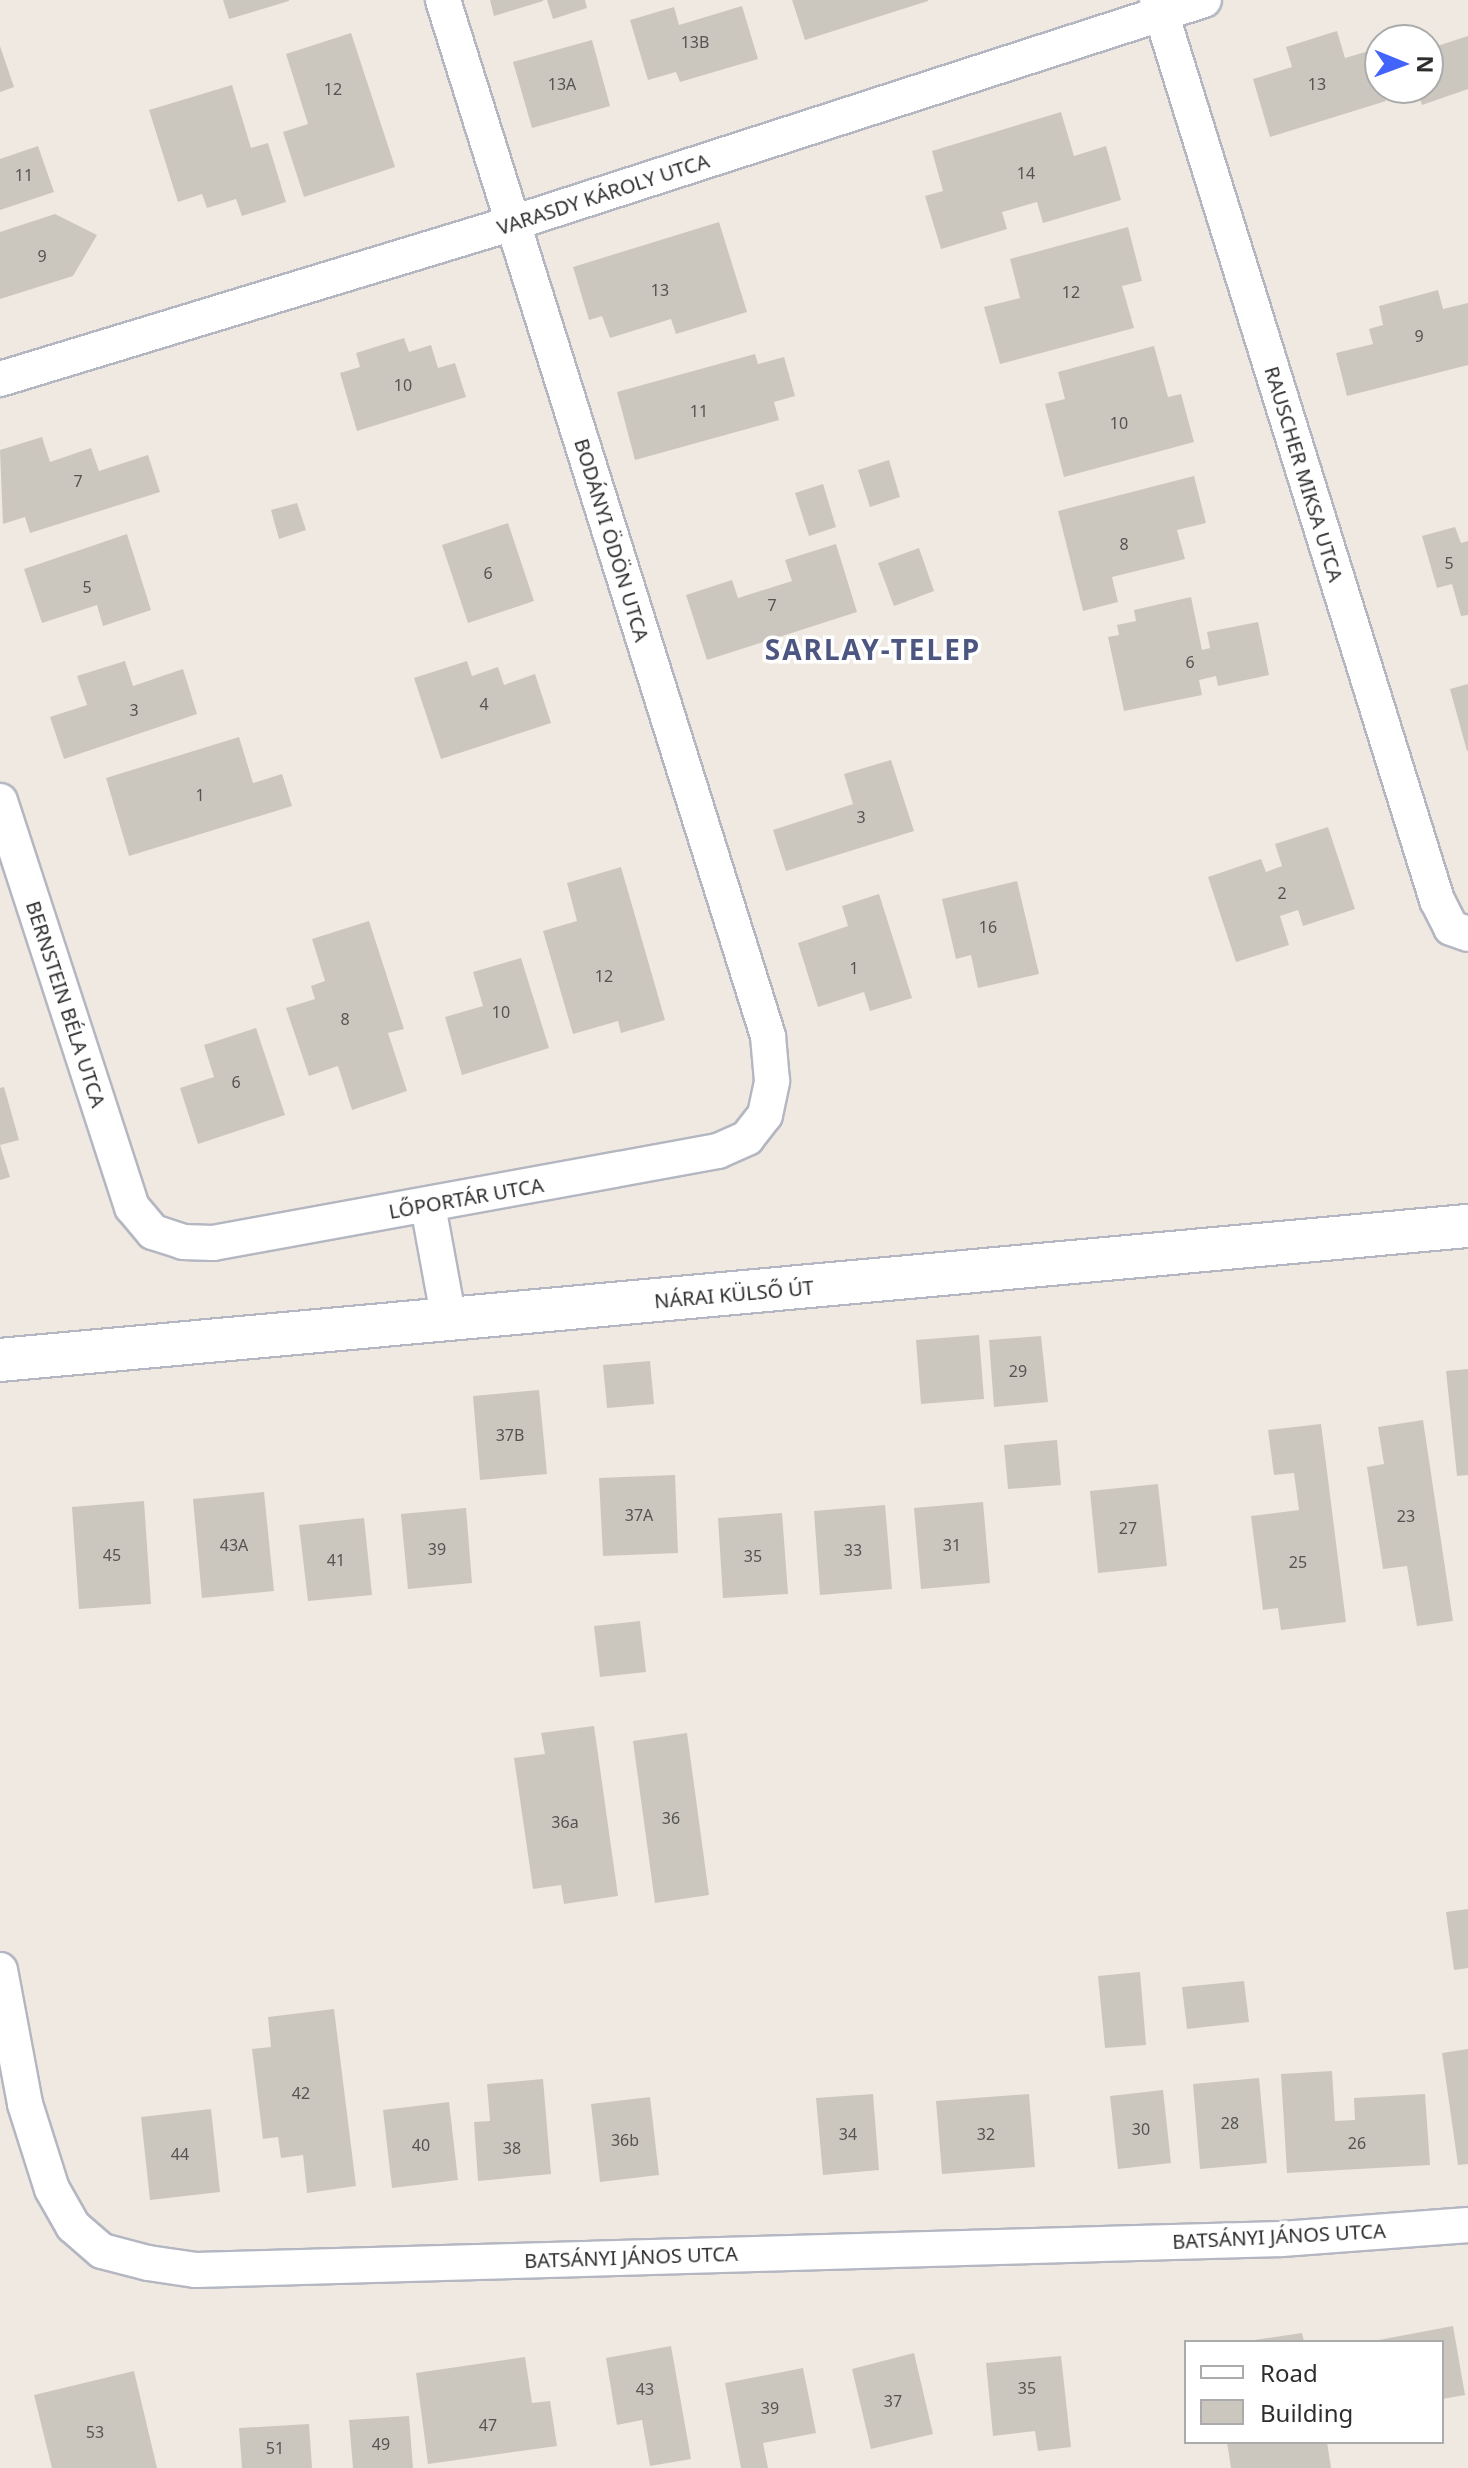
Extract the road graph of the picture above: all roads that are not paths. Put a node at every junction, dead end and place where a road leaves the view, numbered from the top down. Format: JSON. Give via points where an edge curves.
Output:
{"nodes":[{"id":1,"x":443,"y":0,"type":"edge"},
{"id":2,"x":1204,"y":0,"type":"edge"},
{"id":3,"x":1159,"y":6,"type":"edge"},
{"id":4,"x":513,"y":223,"type":"junction"},
{"id":5,"x":0,"y":379,"type":"edge"},
{"id":6,"x":0,"y":801,"type":"edge"},
{"id":7,"x":1468,"y":934,"type":"edge"},
{"id":8,"x":772,"y":1081,"type":"joint"},
{"id":9,"x":428,"y":1206,"type":"junction"},
{"id":10,"x":132,"y":1207,"type":"joint"},
{"id":11,"x":1468,"y":1226,"type":"edge"},
{"id":12,"x":449,"y":1320,"type":"junction"},
{"id":13,"x":0,"y":1360,"type":"edge"},
{"id":14,"x":0,"y":1970,"type":"edge"},
{"id":15,"x":1468,"y":2225,"type":"edge"}],
"edges":[{"from":1,"to":4,"type":"street","name":"BODÁNYI ÖDÖN UTCA"},
{"from":2,"to":3,"type":"street","name":"VARASDY KÁROLY UTCA"},
{"from":3,"to":4,"type":"street","name":"VARASDY KÁROLY UTCA"},
{"from":3,"to":7,"type":"street","name":"RAUSCHER MIKSA UTCA","via":[[1437,900],[1451,928]]},
{"from":4,"to":5,"type":"street","name":"VARASDY KÁROLY UTCA"},
{"from":4,"to":8,"type":"street","name":"BODÁNYI ÖDÖN UTCA","via":[[768,1036]]},
{"from":6,"to":10,"type":"street","name":"BERNSTEIN BÉLA UTCA"},
{"from":8,"to":9,"type":"street","name":"LŐPORTÁR UTCA","via":[[765,1115],[747,1138],[718,1151]]},
{"from":9,"to":10,"type":"street","name":"LŐPORTÁR UTCA","via":[[213,1243],[183,1242],[153,1232]]},
{"from":9,"to":12,"type":"street"},
{"from":11,"to":12,"type":"street","name":"NÁRAI KÜLSŐ ÚT"},
{"from":12,"to":13,"type":"street","name":"NÁRAI KÜLSŐ ÚT"},
{"from":14,"to":15,"type":"street","name":"BATSÁNYI JÁNOS UTCA","via":[[25,2104],[52,2189],[73,2226],[102,2251],[148,2263],[196,2270],[1282,2239]]}]}
